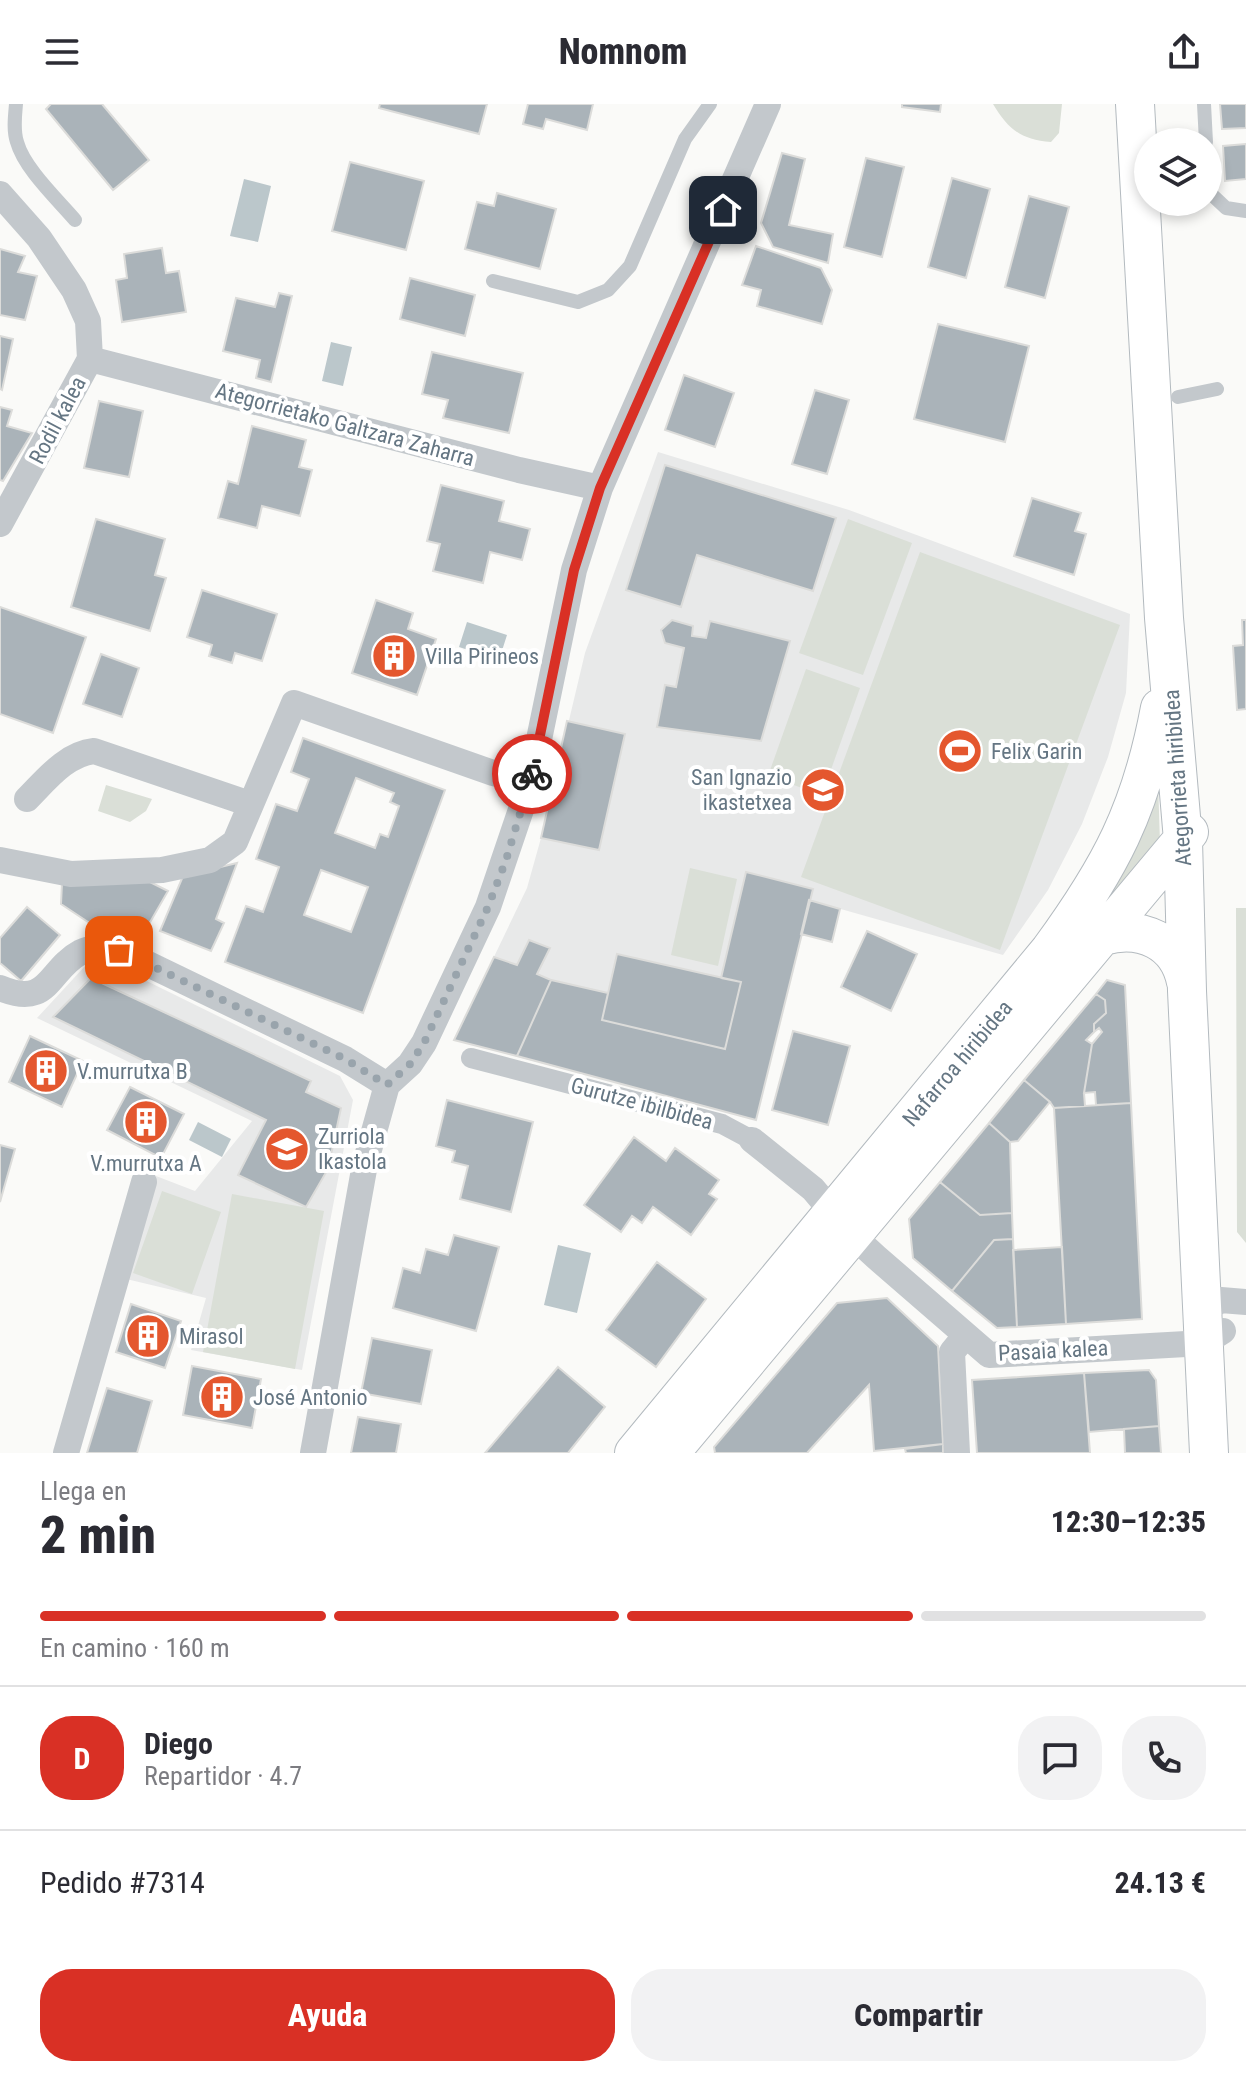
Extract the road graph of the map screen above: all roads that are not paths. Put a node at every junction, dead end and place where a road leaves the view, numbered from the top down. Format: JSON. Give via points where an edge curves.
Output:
{"nodes":[{"id":1,"x":16,"y":104,"type":"edge"},
{"id":2,"x":710,"y":104,"type":"edge"},
{"id":3,"x":768,"y":104,"type":"edge"},
{"id":4,"x":1135,"y":104,"type":"edge"},
{"id":5,"x":1161,"y":104,"type":"edge"},
{"id":6,"x":1204,"y":104,"type":"edge"},
{"id":7,"x":1162,"y":128,"type":"edge"},
{"id":8,"x":1205,"y":128,"type":"edge"},
{"id":9,"x":0,"y":194,"type":"edge"},
{"id":10,"x":1222,"y":204,"type":"edge"},
{"id":11,"x":1246,"y":211,"type":"edge"},
{"id":12,"x":1167,"y":216,"type":"edge"},
{"id":13,"x":75,"y":220,"type":"dead end"},
{"id":14,"x":493,"y":281,"type":"dead end"},
{"id":15,"x":90,"y":359,"type":"junction"},
{"id":16,"x":1217,"y":389,"type":"dead end"},
{"id":17,"x":1178,"y":397,"type":"junction"},
{"id":18,"x":600,"y":488,"type":"junction"},
{"id":19,"x":0,"y":524,"type":"edge"},
{"id":20,"x":1164,"y":618,"type":"junction"},
{"id":21,"x":530,"y":783,"type":"junction"},
{"id":22,"x":27,"y":799,"type":"dead end"},
{"id":23,"x":250,"y":804,"type":"junction"},
{"id":24,"x":1192,"y":828,"type":"junction"},
{"id":25,"x":0,"y":860,"type":"edge"},
{"id":26,"x":1103,"y":936,"type":"junction"},
{"id":27,"x":0,"y":988,"type":"edge"},
{"id":28,"x":1187,"y":991,"type":"junction"},
{"id":29,"x":471,"y":1058,"type":"dead end"},
{"id":30,"x":387,"y":1085,"type":"junction"},
{"id":31,"x":752,"y":1140,"type":"joint"},
{"id":32,"x":144,"y":1182,"type":"dead end"},
{"id":33,"x":842,"y":1223,"type":"junction"},
{"id":34,"x":1219,"y":1317,"type":"edge"},
{"id":35,"x":966,"y":1335,"type":"junction"},
{"id":36,"x":686,"y":1444,"type":"edge"},
{"id":37,"x":66,"y":1453,"type":"edge"},
{"id":38,"x":313,"y":1453,"type":"edge"},
{"id":39,"x":634,"y":1453,"type":"edge"},
{"id":40,"x":957,"y":1453,"type":"edge"},
{"id":41,"x":1209,"y":1453,"type":"edge"},
{"id":42,"x":1228,"y":1453,"type":"edge"}],
"edges":[{"from":1,"to":13,"type":"lane","via":[[17,143]]},
{"from":2,"to":14,"type":"lane","via":[[685,139],[630,266],[608,290],[578,302]]},
{"from":3,"to":18,"type":"street"},
{"from":4,"to":20,"type":"main road","name":"Ategorrieta hiribidea"},
{"from":5,"to":7,"type":"main road"},
{"from":6,"to":8,"type":"lane"},
{"from":9,"to":15,"type":"street","name":"Rodil kalea","via":[[39,238],[74,290],[88,321]]},
{"from":10,"to":11,"type":"lane"},
{"from":12,"to":17,"type":"main road","name":"Ategorrieta hiribidea"},
{"from":15,"to":18,"type":"street","name":"Ategorrietako Galtzara Zaharra"},
{"from":15,"to":19,"type":"street","name":"Rodil kalea"},
{"from":16,"to":17,"type":"lane"},
{"from":17,"to":24,"type":"main road","name":"Ategorrieta hiribidea"},
{"from":18,"to":21,"type":"street","via":[[574,570]]},
{"from":20,"to":24,"type":"main road","name":"Ategorrieta hiribidea"},
{"from":20,"to":33,"type":"main road","name":"Nafarroa hiribidea","via":[[1163,693],[1155,736],[1134,808],[1105,870]]},
{"from":21,"to":23,"type":"street","via":[[294,703]]},
{"from":21,"to":30,"type":"street","via":[[488,907],[424,1043]]},
{"from":22,"to":23,"type":"street","via":[[54,772],[81,753],[94,751]]},
{"from":23,"to":25,"type":"street","via":[[235,842],[210,860],[162,870],[71,874]]},
{"from":24,"to":26,"type":"main road","name":"Nafarroa hiribidea"},
{"from":24,"to":28,"type":"main road","name":"Ategorrieta hiribidea"},
{"from":24,"to":34,"type":"main road","name":"Ategorrieta hiribidea"},
{"from":26,"to":28,"type":"main road","via":[[1142,933],[1166,945],[1181,966]]},
{"from":26,"to":33,"type":"main road","name":"Nafarroa hiribidea","via":[[880,1204]]},
{"from":27,"to":30,"type":"street","via":[[26,996],[80,953],[99,947],[119,950],[345,1059]]},
{"from":28,"to":34,"type":"main road","name":"Ategorrieta hiribidea"},
{"from":29,"to":31,"type":"street","name":"Gurutze ibilbidea","via":[[722,1124]]},
{"from":30,"to":38,"type":"street","via":[[365,1164]]},
{"from":31,"to":33,"type":"street","name":"Gurutze ibilbidea","via":[[813,1189]]},
{"from":32,"to":37,"type":"street"},
{"from":33,"to":35,"type":"street","name":"Pasaia kalea"},
{"from":33,"to":36,"type":"main road","name":"Nafarroa hiribidea"},
{"from":33,"to":39,"type":"main road","name":"Nafarroa hiribidea"},
{"from":34,"to":35,"type":"street","name":"Pasaia kalea","via":[[989,1355]]},
{"from":34,"to":41,"type":"main road","name":"Ategorrieta hiribidea"},
{"from":34,"to":42,"type":"main road","name":"Ategorrieta hiribidea"},
{"from":35,"to":40,"type":"street","via":[[952,1352]]}]}
